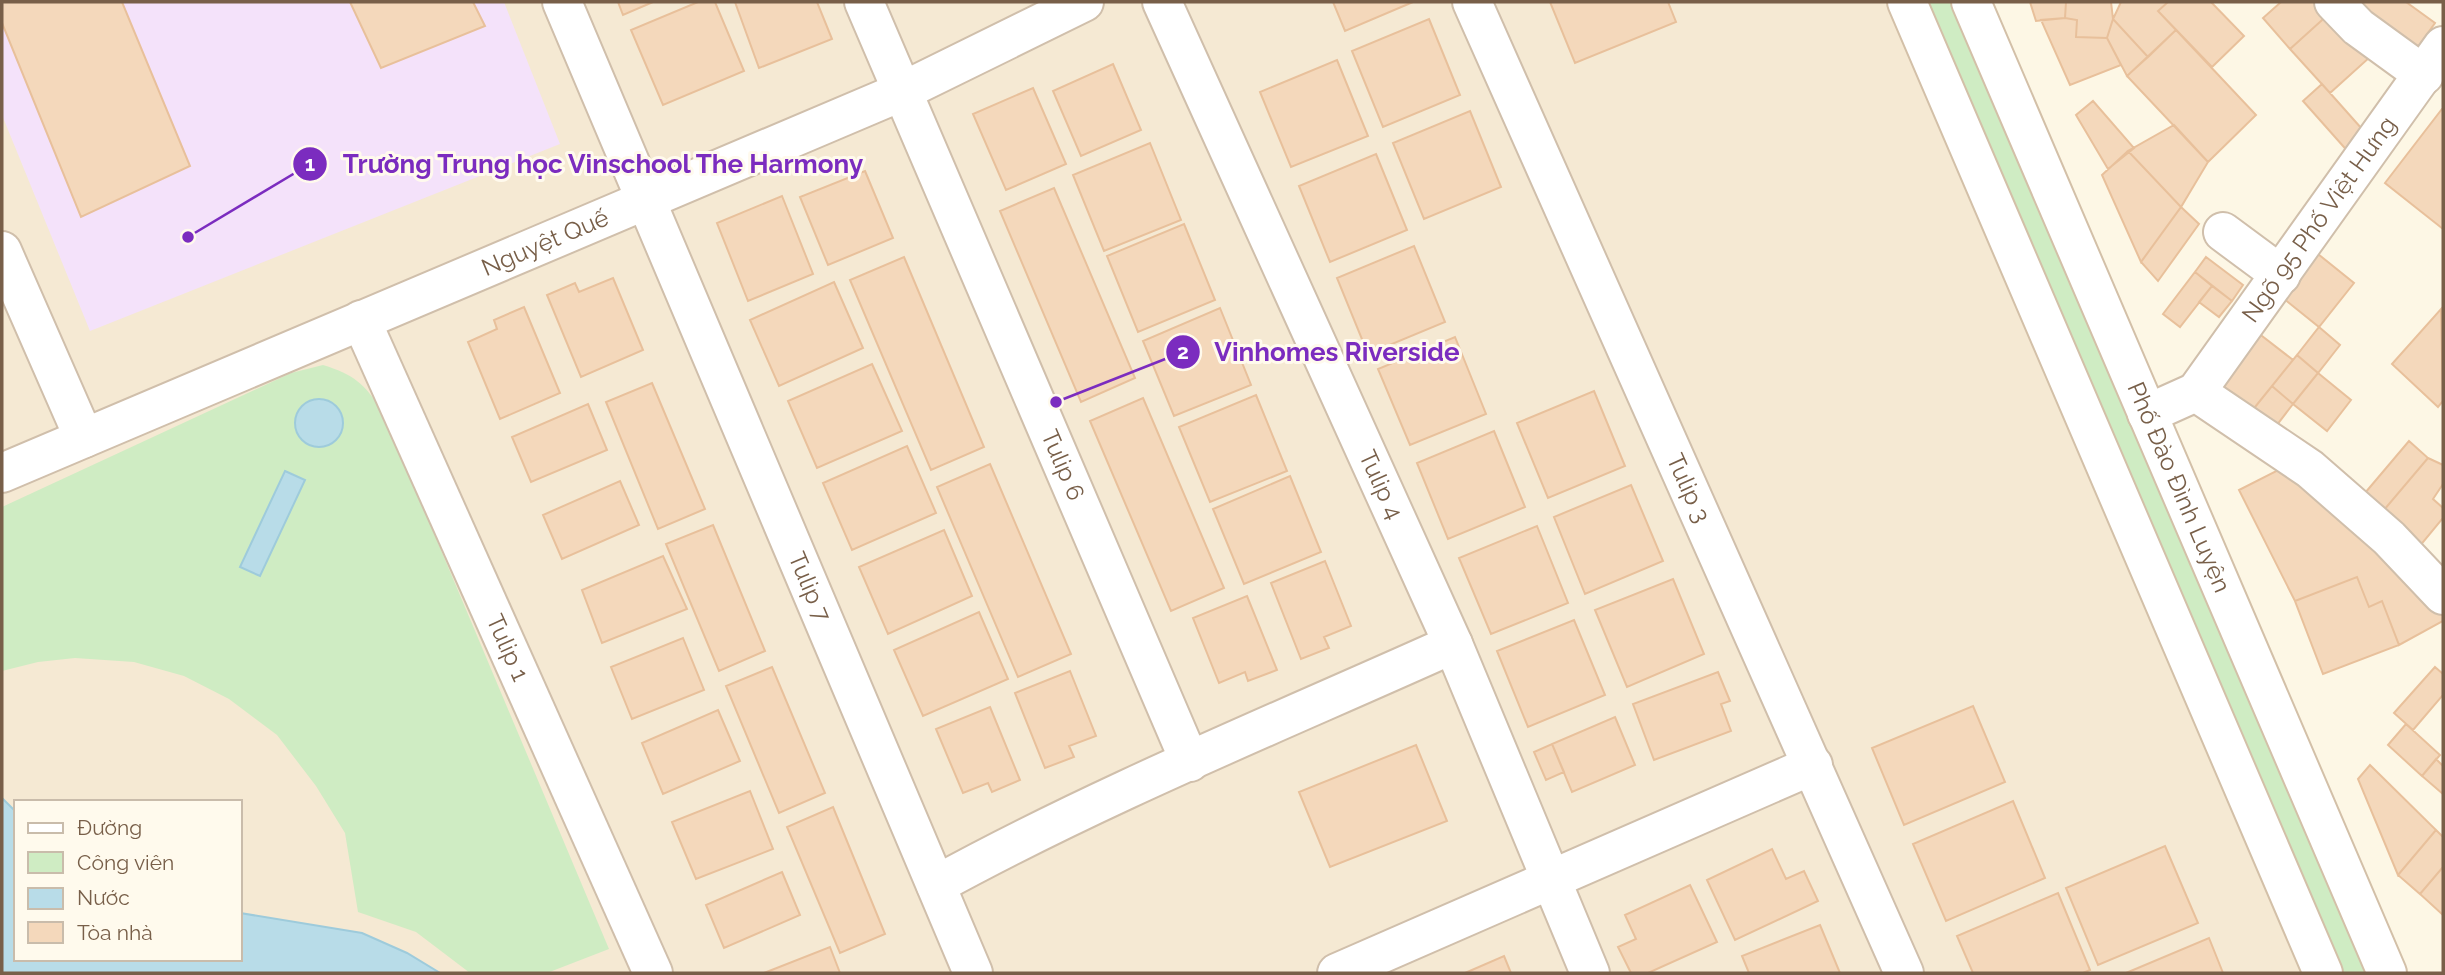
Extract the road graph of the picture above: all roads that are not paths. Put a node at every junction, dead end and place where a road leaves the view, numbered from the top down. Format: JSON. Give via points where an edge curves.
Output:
{"nodes":[{"id":1,"x":562,"y":2,"type":"edge"},
{"id":2,"x":863,"y":2,"type":"edge"},
{"id":3,"x":1084,"y":2,"type":"edge"},
{"id":4,"x":1162,"y":2,"type":"edge"},
{"id":5,"x":1472,"y":2,"type":"edge"},
{"id":6,"x":1907,"y":2,"type":"edge"},
{"id":7,"x":1971,"y":2,"type":"edge"},
{"id":8,"x":2333,"y":2,"type":"edge"},
{"id":9,"x":2434,"y":61,"type":"edge"},
{"id":10,"x":903,"y":91,"type":"junction"},
{"id":11,"x":645,"y":200,"type":"junction"},
{"id":12,"x":2223,"y":232,"type":"dead end"},
{"id":13,"x":2,"y":251,"type":"edge"},
{"id":14,"x":2281,"y":275,"type":"junction"},
{"id":15,"x":361,"y":320,"type":"junction"},
{"id":16,"x":2196,"y":392,"type":"junction"},
{"id":17,"x":2147,"y":414,"type":"junction"},
{"id":18,"x":84,"y":438,"type":"junction"},
{"id":19,"x":2,"y":473,"type":"edge"},
{"id":20,"x":2443,"y":595,"type":"edge"},
{"id":21,"x":1453,"y":644,"type":"junction"},
{"id":22,"x":1190,"y":762,"type":"junction"},
{"id":23,"x":1813,"y":765,"type":"junction"},
{"id":24,"x":1551,"y":880,"type":"junction"},
{"id":25,"x":936,"y":885,"type":"junction"},
{"id":26,"x":653,"y":973,"type":"edge"},
{"id":27,"x":973,"y":973,"type":"edge"},
{"id":28,"x":1337,"y":973,"type":"edge"},
{"id":29,"x":1590,"y":973,"type":"edge"},
{"id":30,"x":1904,"y":973,"type":"edge"},
{"id":31,"x":2323,"y":973,"type":"edge"},
{"id":32,"x":2387,"y":973,"type":"edge"}],
"edges":[{"from":1,"to":11,"type":"street","name":"Tulip 7"},
{"from":2,"to":10,"type":"street","name":"Tulip 6"},
{"from":3,"to":10,"type":"street","name":"Nguyệt Quế"},
{"from":4,"to":21,"type":"street","name":"Tulip 4"},
{"from":5,"to":23,"type":"street","name":"Tulip 3"},
{"from":6,"to":31,"type":"street"},
{"from":7,"to":17,"type":"street","name":"Phố Đào Đình Luyện"},
{"from":8,"to":9,"type":"street","via":[[2358,27]]},
{"from":9,"to":14,"type":"street","name":"Ngõ 95 Phố Việt Hưng"},
{"from":10,"to":11,"type":"street","name":"Nguyệt Quế"},
{"from":10,"to":22,"type":"street","name":"Tulip 6"},
{"from":11,"to":15,"type":"street","name":"Nguyệt Quế"},
{"from":11,"to":25,"type":"street","name":"Tulip 7"},
{"from":12,"to":14,"type":"street"},
{"from":13,"to":18,"type":"street"},
{"from":14,"to":16,"type":"street","name":"Ngõ 95 Phố Việt Hưng"},
{"from":15,"to":18,"type":"street","name":"Nguyệt Quế"},
{"from":15,"to":26,"type":"street","name":"Tulip 1"},
{"from":16,"to":17,"type":"street"},
{"from":16,"to":20,"type":"street","via":[[2310,469],[2389,538]]},
{"from":17,"to":32,"type":"street","name":"Phố Đào Đình Luyện"},
{"from":18,"to":19,"type":"street","name":"Nguyệt Quế"},
{"from":21,"to":22,"type":"street"},
{"from":21,"to":24,"type":"street","name":"Tulip 4"},
{"from":22,"to":25,"type":"street"},
{"from":23,"to":24,"type":"street"},
{"from":23,"to":30,"type":"street","name":"Tulip 3"},
{"from":24,"to":28,"type":"street"},
{"from":24,"to":29,"type":"street","name":"Tulip 4"},
{"from":25,"to":27,"type":"street","name":"Tulip 7"}]}
